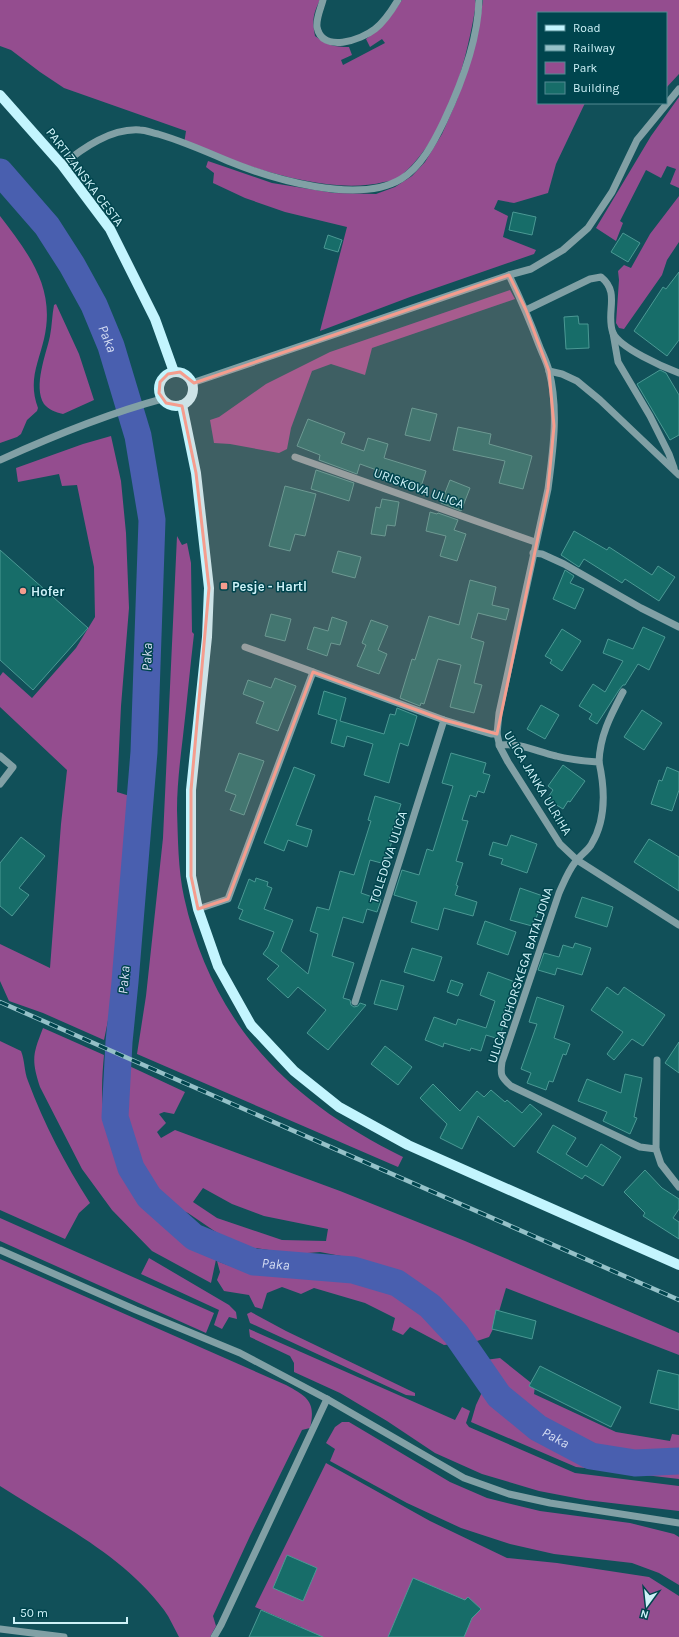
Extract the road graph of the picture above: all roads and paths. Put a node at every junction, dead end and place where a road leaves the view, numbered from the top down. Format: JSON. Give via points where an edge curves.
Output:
{"nodes":[{"id":1,"x":324,"y":0,"type":"edge"},
{"id":2,"x":398,"y":0,"type":"edge"},
{"id":3,"x":479,"y":0,"type":"edge"},
{"id":4,"x":679,"y":89,"type":"edge"},
{"id":5,"x":0,"y":95,"type":"edge"},
{"id":6,"x":667,"y":104,"type":"edge"},
{"id":7,"x":667,"y":104,"type":"edge"},
{"id":8,"x":62,"y":165,"type":"junction"},
{"id":9,"x":509,"y":275,"type":"junction"},
{"id":10,"x":526,"y":310,"type":"junction"},
{"id":11,"x":613,"y":334,"type":"junction"},
{"id":12,"x":549,"y":371,"type":"junction"},
{"id":13,"x":174,"y":372,"type":"junction"},
{"id":14,"x":679,"y":373,"type":"edge"},
{"id":15,"x":192,"y":383,"type":"junction"},
{"id":16,"x":162,"y":398,"type":"junction"},
{"id":17,"x":182,"y":405,"type":"junction"},
{"id":18,"x":295,"y":457,"type":"dead end"},
{"id":19,"x":0,"y":460,"type":"edge"},
{"id":20,"x":677,"y":472,"type":"edge"},
{"id":21,"x":535,"y":542,"type":"junction"},
{"id":22,"x":533,"y":553,"type":"junction"},
{"id":23,"x":679,"y":627,"type":"edge"},
{"id":24,"x":245,"y":647,"type":"dead end"},
{"id":25,"x":313,"y":672,"type":"junction"},
{"id":26,"x":623,"y":692,"type":"dead end"},
{"id":27,"x":444,"y":720,"type":"junction"},
{"id":28,"x":497,"y":734,"type":"junction"},
{"id":29,"x":499,"y":745,"type":"junction"},
{"id":30,"x":0,"y":756,"type":"edge"},
{"id":31,"x":599,"y":762,"type":"junction"},
{"id":32,"x":0,"y":784,"type":"edge"},
{"id":33,"x":576,"y":860,"type":"junction"},
{"id":34,"x":198,"y":909,"type":"junction"},
{"id":35,"x":679,"y":925,"type":"edge"},
{"id":36,"x":355,"y":1002,"type":"dead end"},
{"id":37,"x":657,"y":1060,"type":"dead end"},
{"id":38,"x":656,"y":1149,"type":"junction"},
{"id":39,"x":679,"y":1187,"type":"edge"},
{"id":40,"x":0,"y":1250,"type":"edge"},
{"id":41,"x":679,"y":1265,"type":"edge"},
{"id":42,"x":327,"y":1399,"type":"junction"},
{"id":43,"x":678,"y":1523,"type":"edge"},
{"id":44,"x":0,"y":1629,"type":"edge"},
{"id":45,"x":64,"y":1637,"type":"edge"},
{"id":46,"x":214,"y":1637,"type":"edge"}],
"edges":[{"from":1,"to":2,"type":"street","via":[[317,27],[321,36],[338,43],[352,41],[376,29]]},
{"from":3,"to":8,"type":"street","via":[[476,28],[461,80],[437,136],[414,169],[402,179],[388,185],[374,189],[330,188],[277,178],[245,168],[169,137],[140,130],[118,131],[79,151]]},
{"from":4,"to":6,"type":"street"},
{"from":5,"to":8,"type":"main road","name":"PARTIZANSKA CESTA"},
{"from":7,"to":9,"type":"street","via":[[637,140],[612,192],[588,228],[564,250],[531,269]]},
{"from":8,"to":13,"type":"main road","name":"PARTIZANSKA CESTA","via":[[110,229],[155,319]]},
{"from":9,"to":10,"type":"street"},
{"from":9,"to":15,"type":"street"},
{"from":10,"to":11,"type":"street","via":[[590,279],[601,277],[608,283],[612,294]]},
{"from":10,"to":12,"type":"street"},
{"from":11,"to":14,"type":"street","via":[[643,357]]},
{"from":11,"to":20,"type":"street","via":[[618,362],[650,416]]},
{"from":12,"to":20,"type":"street","via":[[577,381]]},
{"from":12,"to":21,"type":"street","via":[[553,400],[552,455],[548,490]]},
{"from":13,"to":15,"type":"main road","via":[[185,375]]},
{"from":13,"to":16,"type":"main road","via":[[160,382]]},
{"from":15,"to":17,"type":"main road","via":[[190,398]]},
{"from":16,"to":17,"type":"main road","via":[[171,405]]},
{"from":16,"to":19,"type":"street","via":[[59,433]]},
{"from":17,"to":34,"type":"main road","via":[[196,473],[209,588],[207,637],[191,790],[191,876]]},
{"from":18,"to":21,"type":"street","name":"URISKOVA ULICA"},
{"from":21,"to":22,"type":"street"},
{"from":22,"to":23,"type":"street","via":[[542,554],[564,564]]},
{"from":22,"to":28,"type":"street","via":[[499,713]]},
{"from":24,"to":25,"type":"street","name":"ULICA JANKA ULRIHA"},
{"from":25,"to":27,"type":"street","name":"ULICA JANKA ULRIHA"},
{"from":25,"to":34,"type":"street","via":[[228,899]]},
{"from":26,"to":31,"type":"street","via":[[604,730]]},
{"from":27,"to":28,"type":"street","name":"ULICA JANKA ULRIHA"},
{"from":27,"to":36,"type":"street","name":"TOLEDOVA ULICA"},
{"from":28,"to":29,"type":"street","name":"ULICA JANKA ULRIHA"},
{"from":29,"to":31,"type":"street","via":[[522,745],[558,757]]},
{"from":29,"to":33,"type":"street","name":"ULICA JANKA ULRIHA","via":[[560,844]]},
{"from":30,"to":32,"type":"street","via":[[13,767]]},
{"from":31,"to":33,"type":"street","via":[[603,778],[600,823],[590,846]]},
{"from":33,"to":35,"type":"street","name":"ULICA JANKA ULRIHA"},
{"from":33,"to":38,"type":"street","name":"ULICA POHORSKEGA BATALJONA","via":[[559,893],[500,1074],[511,1086],[627,1142]]},
{"from":34,"to":41,"type":"main road","via":[[218,966],[251,1025],[294,1071],[339,1107],[408,1145]]},
{"from":37,"to":38,"type":"street"},
{"from":38,"to":39,"type":"street","via":[[661,1164]]},
{"from":40,"to":42,"type":"street","via":[[240,1353]]},
{"from":42,"to":43,"type":"street","via":[[464,1478],[509,1494]]},
{"from":42,"to":46,"type":"street","via":[[222,1625]]},
{"from":44,"to":45,"type":"street"}]}
